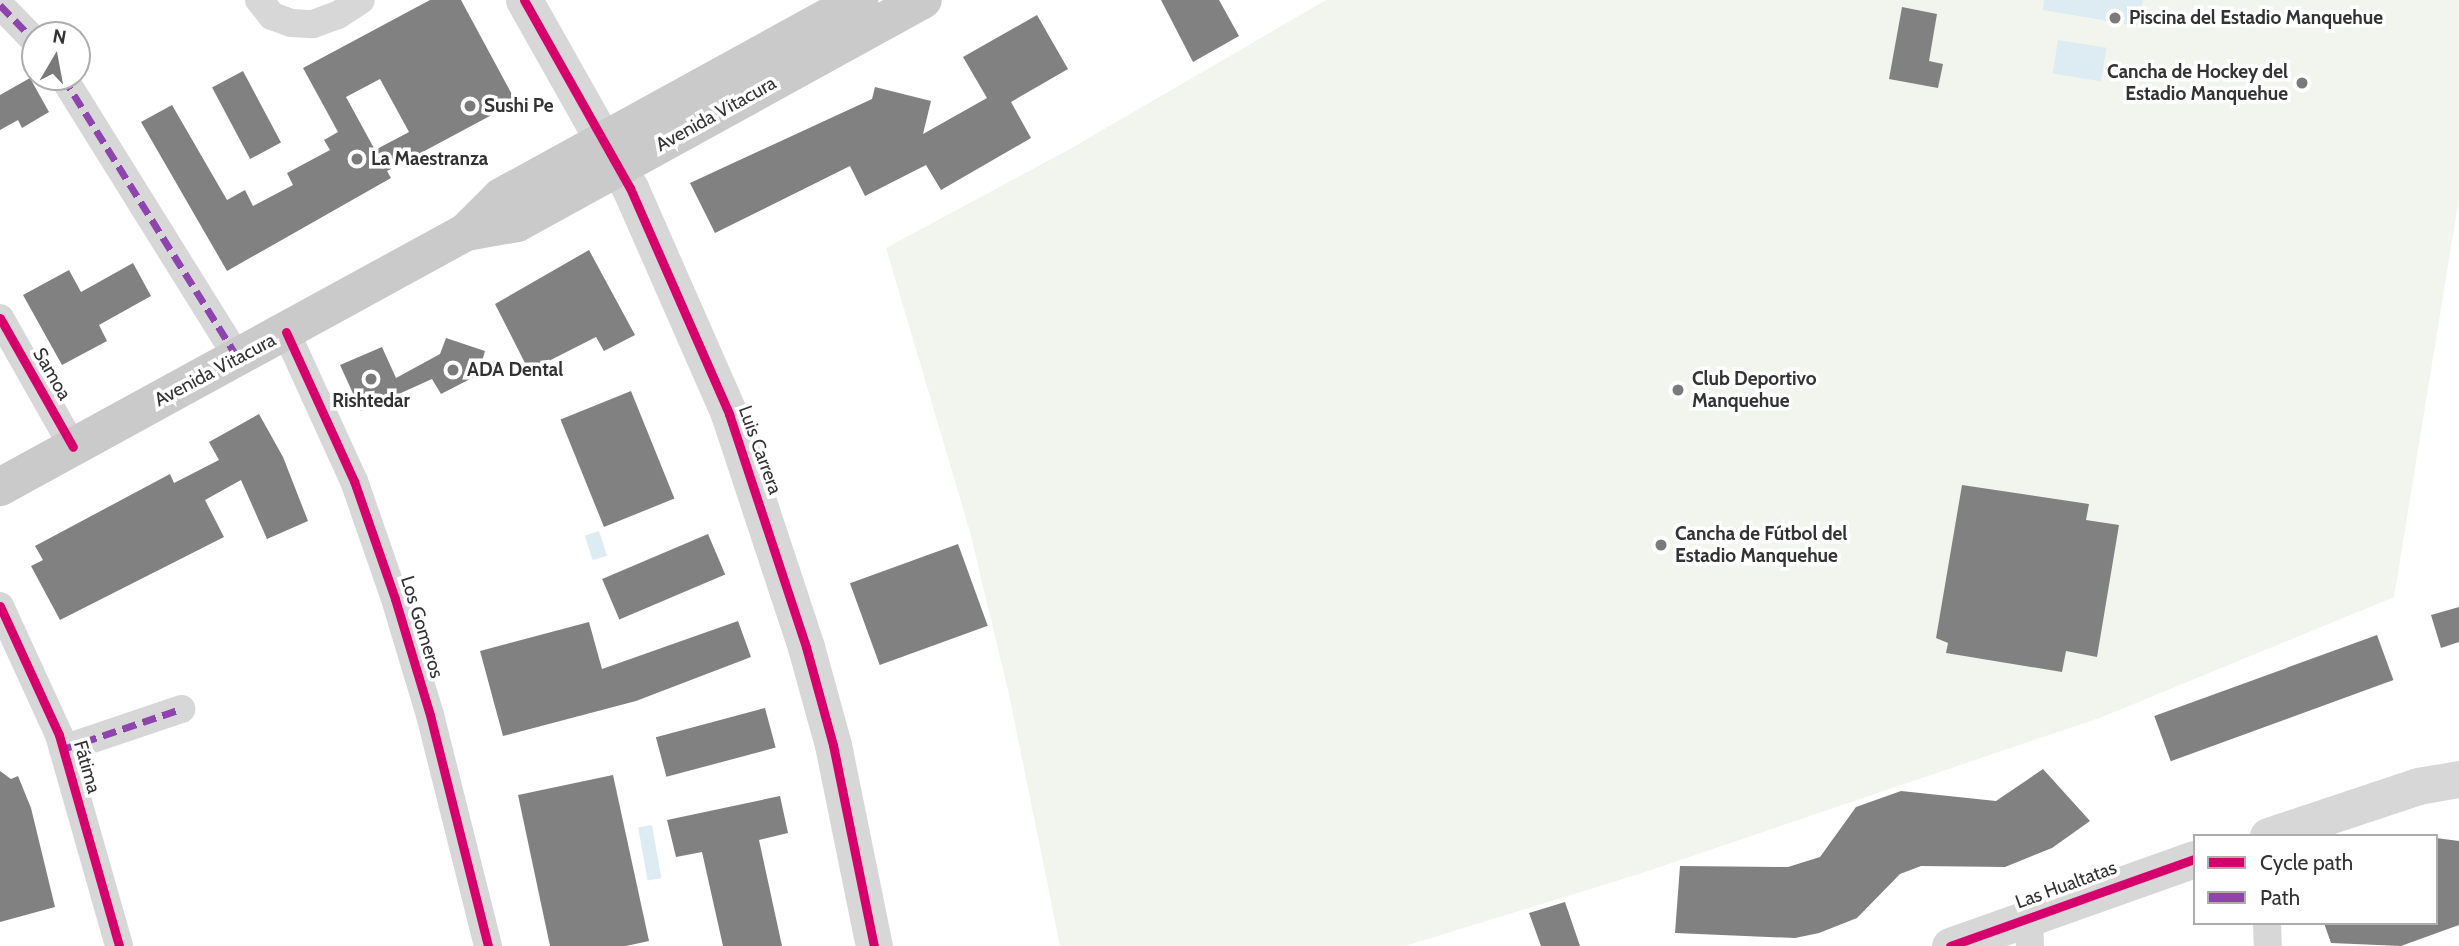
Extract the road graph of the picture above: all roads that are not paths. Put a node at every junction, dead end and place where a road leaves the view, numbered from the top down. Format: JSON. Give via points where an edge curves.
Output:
{"nodes":[{"id":1,"x":259,"y":0,"type":"edge"},
{"id":2,"x":361,"y":0,"type":"edge"},
{"id":3,"x":524,"y":0,"type":"edge"},
{"id":4,"x":859,"y":0,"type":"edge"},
{"id":5,"x":923,"y":0,"type":"edge"},
{"id":6,"x":0,"y":5,"type":"edge"},
{"id":7,"x":21,"y":27,"type":"edge"},
{"id":8,"x":72,"y":91,"type":"edge"},
{"id":9,"x":612,"y":153,"type":"junction"},
{"id":10,"x":0,"y":318,"type":"edge"},
{"id":11,"x":286,"y":332,"type":"junction"},
{"id":12,"x":237,"y":357,"type":"junction"},
{"id":13,"x":73,"y":447,"type":"junction"},
{"id":14,"x":0,"y":488,"type":"edge"},
{"id":15,"x":0,"y":606,"type":"edge"},
{"id":16,"x":181,"y":709,"type":"dead end"},
{"id":17,"x":63,"y":748,"type":"junction"},
{"id":18,"x":2459,"y":762,"type":"edge"},
{"id":19,"x":2459,"y":779,"type":"edge"},
{"id":20,"x":2418,"y":786,"type":"junction"},
{"id":21,"x":2274,"y":834,"type":"edge"},
{"id":22,"x":2193,"y":860,"type":"edge"},
{"id":23,"x":2267,"y":925,"type":"edge"},
{"id":24,"x":2030,"y":932,"type":"edge"},
{"id":25,"x":119,"y":946,"type":"edge"},
{"id":26,"x":488,"y":946,"type":"edge"},
{"id":27,"x":874,"y":946,"type":"edge"},
{"id":28,"x":1950,"y":946,"type":"edge"},
{"id":29,"x":2268,"y":946,"type":"edge"}],
"edges":[{"from":1,"to":2,"type":"street","via":[[272,16],[313,24]]},
{"from":3,"to":9,"type":"street","name":"Luis Carrera"},
{"from":4,"to":9,"type":"main road","name":"Avenida Vitacura"},
{"from":5,"to":9,"type":"main road","name":"Avenida Vitacura"},
{"from":6,"to":7,"type":"street"},
{"from":8,"to":12,"type":"street"},
{"from":9,"to":11,"type":"main road","name":"Avenida Vitacura","via":[[501,197],[466,232]]},
{"from":9,"to":27,"type":"street","name":"Luis Carrera","via":[[729,414],[782,567],[833,745]]},
{"from":10,"to":13,"type":"street","name":"Samoa"},
{"from":11,"to":12,"type":"main road","name":"Avenida Vitacura"},
{"from":11,"to":26,"type":"street","name":"Los Gomeros","via":[[354,481],[395,599],[430,715]]},
{"from":12,"to":13,"type":"main road","name":"Avenida Vitacura"},
{"from":13,"to":14,"type":"main road","name":"Avenida Vitacura"},
{"from":15,"to":17,"type":"street","name":"Fátima"},
{"from":16,"to":17,"type":"street"},
{"from":17,"to":25,"type":"street","name":"Fátima"},
{"from":18,"to":20,"type":"street","via":[[2429,772]]},
{"from":19,"to":20,"type":"street"},
{"from":20,"to":21,"type":"street"},
{"from":22,"to":24,"type":"street","name":"Las Hualtatas"},
{"from":23,"to":29,"type":"street"},
{"from":24,"to":28,"type":"street","name":"Las Hualtatas"}]}
